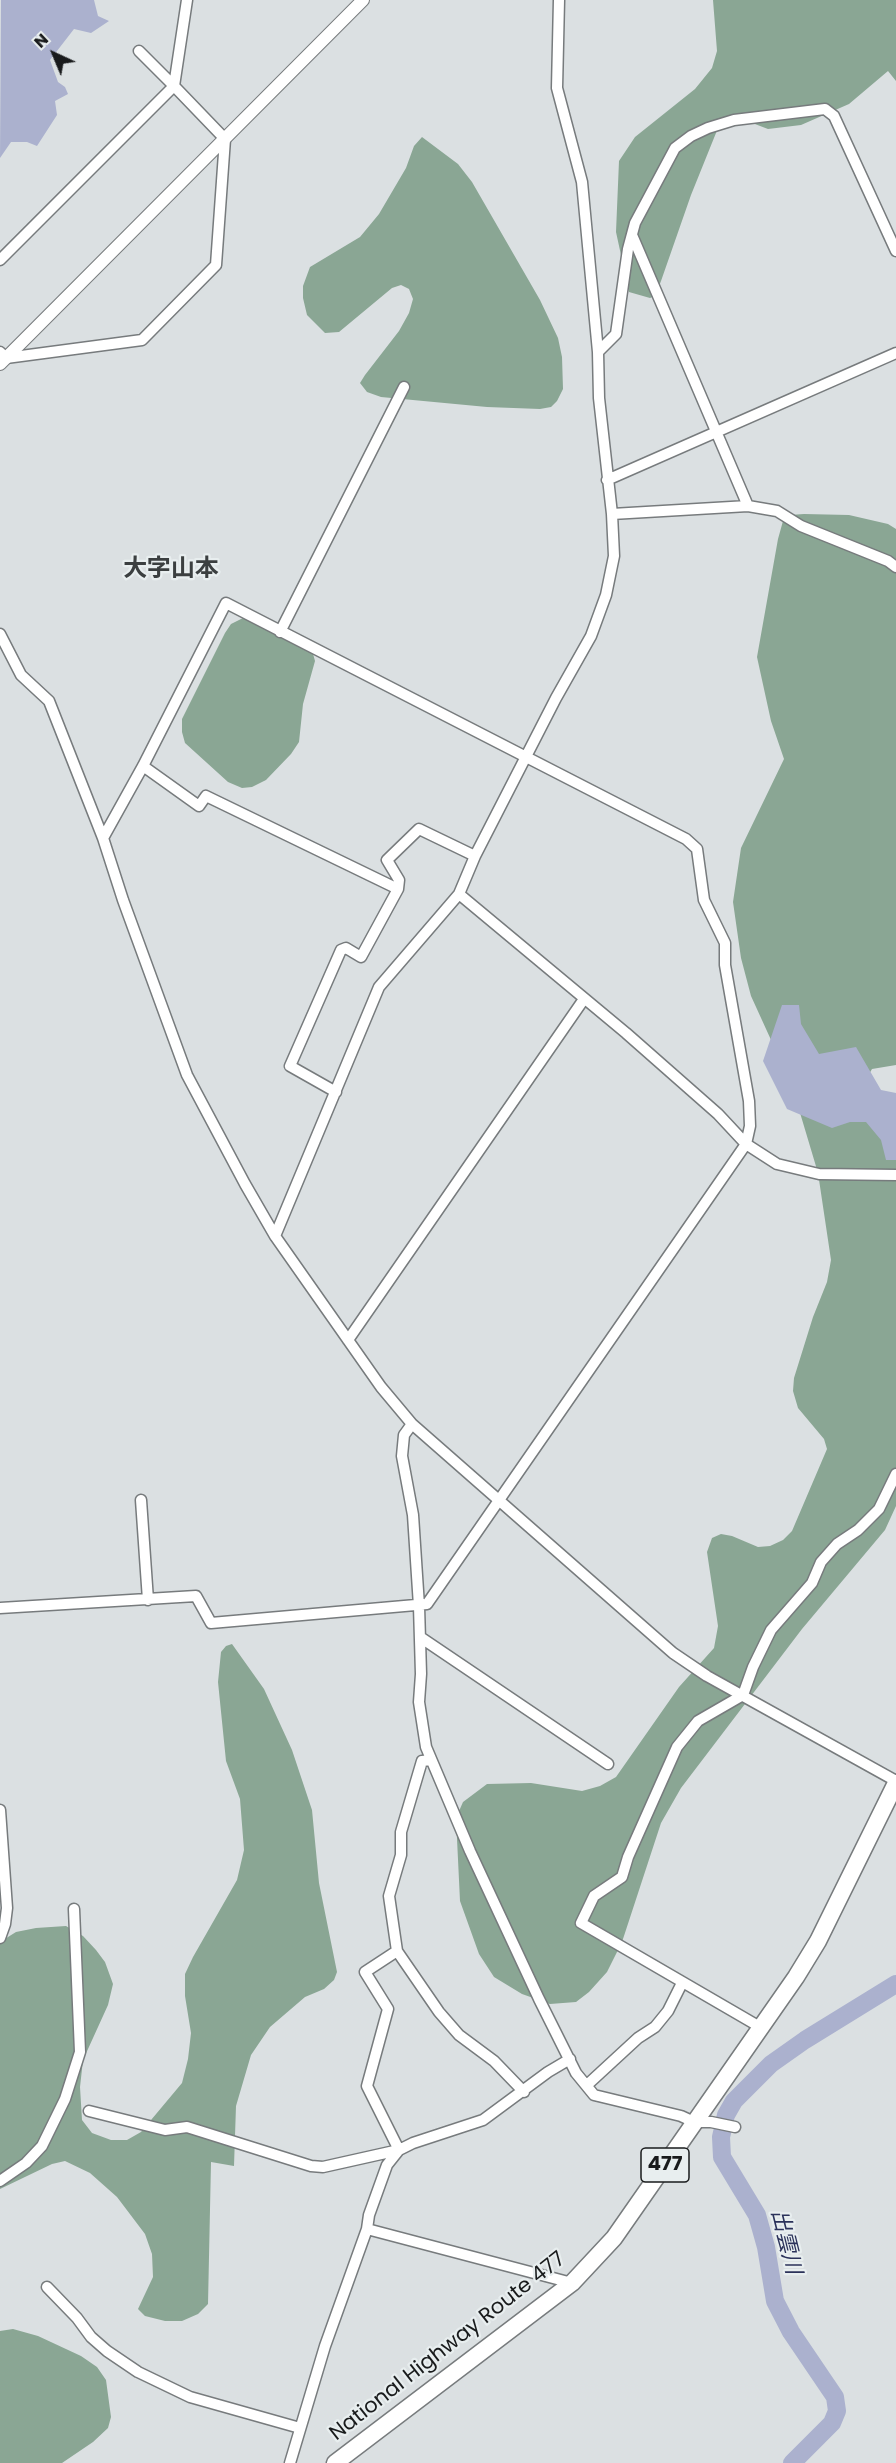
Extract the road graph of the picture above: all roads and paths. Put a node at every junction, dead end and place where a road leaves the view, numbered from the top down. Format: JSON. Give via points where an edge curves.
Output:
{"nodes":[{"id":1,"x":187,"y":0,"type":"edge"},
{"id":2,"x":363,"y":0,"type":"edge"},
{"id":3,"x":559,"y":0,"type":"edge"},
{"id":4,"x":139,"y":51,"type":"dead end"},
{"id":5,"x":174,"y":86,"type":"junction"},
{"id":6,"x":225,"y":139,"type":"junction"},
{"id":7,"x":632,"y":235,"type":"junction"},
{"id":8,"x":896,"y":251,"type":"edge"},
{"id":9,"x":0,"y":260,"type":"edge"},
{"id":10,"x":598,"y":352,"type":"junction"},
{"id":11,"x":896,"y":353,"type":"edge"},
{"id":12,"x":2,"y":358,"type":"edge"},
{"id":13,"x":404,"y":387,"type":"dead end"},
{"id":14,"x":717,"y":431,"type":"junction"},
{"id":15,"x":608,"y":480,"type":"junction"},
{"id":16,"x":748,"y":506,"type":"junction"},
{"id":17,"x":612,"y":514,"type":"junction"},
{"id":18,"x":896,"y":567,"type":"edge"},
{"id":19,"x":280,"y":632,"type":"junction"},
{"id":20,"x":0,"y":634,"type":"edge"},
{"id":21,"x":526,"y":757,"type":"junction"},
{"id":22,"x":143,"y":766,"type":"junction"},
{"id":23,"x":103,"y":838,"type":"junction"},
{"id":24,"x":475,"y":856,"type":"junction"},
{"id":25,"x":398,"y":889,"type":"junction"},
{"id":26,"x":459,"y":894,"type":"junction"},
{"id":27,"x":584,"y":999,"type":"junction"},
{"id":28,"x":336,"y":1092,"type":"junction"},
{"id":29,"x":746,"y":1144,"type":"junction"},
{"id":30,"x":896,"y":1175,"type":"edge"},
{"id":31,"x":275,"y":1236,"type":"junction"},
{"id":32,"x":348,"y":1340,"type":"junction"},
{"id":33,"x":412,"y":1424,"type":"junction"},
{"id":34,"x":896,"y":1474,"type":"edge"},
{"id":35,"x":141,"y":1500,"type":"dead end"},
{"id":36,"x":500,"y":1500,"type":"junction"},
{"id":37,"x":148,"y":1600,"type":"junction"},
{"id":38,"x":419,"y":1606,"type":"junction"},
{"id":39,"x":0,"y":1608,"type":"edge"},
{"id":40,"x":420,"y":1636,"type":"junction"},
{"id":41,"x":743,"y":1695,"type":"junction"},
{"id":42,"x":430,"y":1760,"type":"junction"},
{"id":43,"x":608,"y":1764,"type":"dead end"},
{"id":44,"x":896,"y":1782,"type":"edge"},
{"id":45,"x":0,"y":1810,"type":"edge"},
{"id":46,"x":74,"y":1910,"type":"dead end"},
{"id":47,"x":0,"y":1938,"type":"edge"},
{"id":48,"x":397,"y":1951,"type":"junction"},
{"id":49,"x":682,"y":1983,"type":"junction"},
{"id":50,"x":760,"y":2026,"type":"junction"},
{"id":51,"x":570,"y":2059,"type":"junction"},
{"id":52,"x":586,"y":2085,"type":"junction"},
{"id":53,"x":524,"y":2092,"type":"junction"},
{"id":54,"x":88,"y":2111,"type":"dead end"},
{"id":55,"x":703,"y":2122,"type":"junction"},
{"id":56,"x":735,"y":2127,"type":"dead end"},
{"id":57,"x":399,"y":2150,"type":"junction"},
{"id":58,"x":0,"y":2181,"type":"edge"},
{"id":59,"x":367,"y":2229,"type":"junction"},
{"id":60,"x":572,"y":2283,"type":"junction"},
{"id":61,"x":47,"y":2287,"type":"dead end"},
{"id":62,"x":300,"y":2428,"type":"junction"},
{"id":63,"x":290,"y":2463,"type":"edge"},
{"id":64,"x":335,"y":2463,"type":"edge"}],
"edges":[{"from":1,"to":5,"type":"street"},
{"from":2,"to":6,"type":"street"},
{"from":3,"to":10,"type":"street","via":[[557,88],[582,182]]},
{"from":4,"to":5,"type":"street"},
{"from":5,"to":6,"type":"street"},
{"from":5,"to":9,"type":"street"},
{"from":6,"to":12,"type":"street"},
{"from":6,"to":12,"type":"street","via":[[216,265],[141,340]]},
{"from":7,"to":8,"type":"street","via":[[634,223],[675,148],[691,136],[734,120],[825,109],[834,116]]},
{"from":7,"to":10,"type":"street","via":[[616,334]]},
{"from":7,"to":14,"type":"street"},
{"from":10,"to":15,"type":"street"},
{"from":11,"to":14,"type":"street"},
{"from":13,"to":19,"type":"street"},
{"from":14,"to":15,"type":"street"},
{"from":14,"to":16,"type":"street"},
{"from":15,"to":17,"type":"street"},
{"from":16,"to":17,"type":"street"},
{"from":16,"to":18,"type":"street","via":[[777,511],[801,526]]},
{"from":17,"to":21,"type":"street","via":[[614,556],[606,595],[591,636]]},
{"from":19,"to":21,"type":"street"},
{"from":19,"to":22,"type":"street","via":[[226,603]]},
{"from":20,"to":23,"type":"street","via":[[21,675],[50,701]]},
{"from":21,"to":24,"type":"street"},
{"from":21,"to":29,"type":"street","via":[[686,839],[697,849],[704,900],[725,943],[725,964],[748,1101],[750,1125]]},
{"from":22,"to":23,"type":"street"},
{"from":22,"to":25,"type":"street","via":[[199,806],[206,796]]},
{"from":23,"to":31,"type":"street","via":[[187,1075]]},
{"from":24,"to":25,"type":"street","via":[[419,829],[387,860],[399,880]]},
{"from":24,"to":26,"type":"street"},
{"from":25,"to":28,"type":"street","via":[[361,957],[346,948],[341,950],[290,1066]]},
{"from":26,"to":27,"type":"street"},
{"from":26,"to":28,"type":"street","via":[[379,987]]},
{"from":27,"to":29,"type":"street","via":[[718,1114]]},
{"from":27,"to":32,"type":"street"},
{"from":28,"to":31,"type":"street"},
{"from":29,"to":30,"type":"street","via":[[784,1167],[819,1174]]},
{"from":29,"to":36,"type":"street"},
{"from":31,"to":32,"type":"street"},
{"from":32,"to":33,"type":"street"},
{"from":33,"to":36,"type":"street"},
{"from":33,"to":38,"type":"street","via":[[404,1435],[402,1456],[413,1515]]},
{"from":34,"to":41,"type":"street","via":[[879,1509],[837,1544],[821,1562],[812,1583],[771,1630]]},
{"from":35,"to":37,"type":"street"},
{"from":36,"to":38,"type":"street","via":[[428,1604]]},
{"from":36,"to":41,"type":"street","via":[[673,1653]]},
{"from":37,"to":38,"type":"street","via":[[196,1596],[211,1623]]},
{"from":37,"to":39,"type":"street"},
{"from":38,"to":40,"type":"street"},
{"from":40,"to":42,"type":"street","via":[[419,1702]]},
{"from":40,"to":43,"type":"street"},
{"from":41,"to":44,"type":"street"},
{"from":41,"to":49,"type":"street","via":[[698,1721],[677,1747],[622,1878],[594,1896],[581,1923]]},
{"from":42,"to":48,"type":"street","via":[[422,1761],[401,1832],[401,1855],[389,1896]]},
{"from":42,"to":51,"type":"street","via":[[539,2000]]},
{"from":44,"to":50,"type":"highway","name":"National Highway Route 477","number":"477","via":[[818,1941]]},
{"from":45,"to":47,"type":"street","via":[[7,1908]]},
{"from":46,"to":58,"type":"street","via":[[80,2052],[65,2099],[42,2146]]},
{"from":48,"to":53,"type":"street","via":[[439,2013]]},
{"from":48,"to":57,"type":"street","via":[[365,1972],[388,2009],[367,2086]]},
{"from":49,"to":50,"type":"street"},
{"from":49,"to":52,"type":"street","via":[[655,2027],[638,2037]]},
{"from":50,"to":55,"type":"highway","name":"National Highway Route 477","number":"477"},
{"from":51,"to":52,"type":"street"},
{"from":51,"to":53,"type":"street"},
{"from":52,"to":55,"type":"street","via":[[594,2095]]},
{"from":53,"to":57,"type":"street","via":[[483,2120]]},
{"from":54,"to":57,"type":"street","via":[[165,2130],[187,2127],[311,2166],[350,2163]]},
{"from":55,"to":56,"type":"street"},
{"from":55,"to":60,"type":"highway","name":"National Highway Route 477","number":"477","via":[[621,2230]]},
{"from":57,"to":59,"type":"street","via":[[387,2165]]},
{"from":59,"to":60,"type":"street"},
{"from":59,"to":62,"type":"street"},
{"from":60,"to":64,"type":"highway","name":"National Highway Route 477","number":"477"},
{"from":61,"to":62,"type":"street","via":[[92,2337],[138,2372],[190,2397]]},
{"from":62,"to":63,"type":"street"}]}
